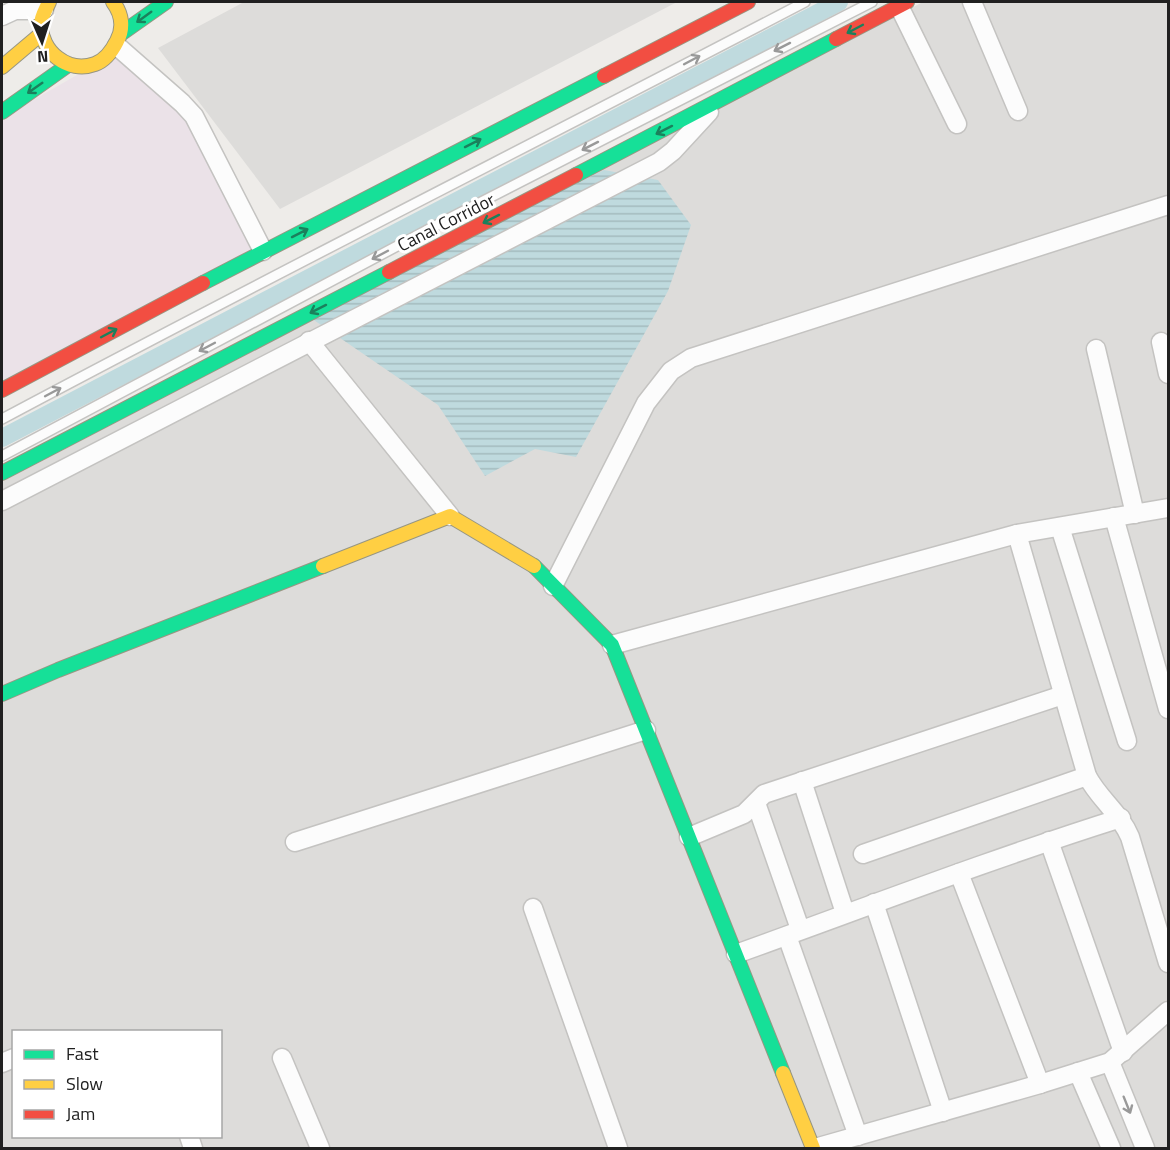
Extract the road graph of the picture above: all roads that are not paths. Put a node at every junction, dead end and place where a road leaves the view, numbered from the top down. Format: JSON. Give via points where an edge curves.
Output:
{"nodes":[{"id":1,"x":113,"y":2,"type":"edge"},
{"id":2,"x":165,"y":2,"type":"edge"},
{"id":3,"x":748,"y":2,"type":"edge"},
{"id":4,"x":805,"y":2,"type":"edge"},
{"id":5,"x":872,"y":2,"type":"edge"},
{"id":6,"x":972,"y":2,"type":"edge"},
{"id":7,"x":903,"y":4,"type":"edge"},
{"id":8,"x":46,"y":6,"type":"edge"},
{"id":9,"x":2,"y":16,"type":"edge"},
{"id":10,"x":41,"y":34,"type":"junction"},
{"id":11,"x":119,"y":40,"type":"junction"},
{"id":12,"x":68,"y":65,"type":"junction"},
{"id":13,"x":2,"y":67,"type":"edge"},
{"id":14,"x":719,"y":101,"type":"junction"},
{"id":15,"x":1018,"y":111,"type":"dead end"},
{"id":16,"x":2,"y":112,"type":"edge"},
{"id":17,"x":957,"y":124,"type":"dead end"},
{"id":18,"x":1168,"y":205,"type":"edge"},
{"id":19,"x":263,"y":252,"type":"junction"},
{"id":20,"x":309,"y":341,"type":"junction"},
{"id":21,"x":1161,"y":342,"type":"dead end"},
{"id":22,"x":1096,"y":349,"type":"dead end"},
{"id":23,"x":1168,"y":374,"type":"edge"},
{"id":24,"x":2,"y":390,"type":"edge"},
{"id":25,"x":2,"y":419,"type":"edge"},
{"id":26,"x":2,"y":456,"type":"edge"},
{"id":27,"x":2,"y":473,"type":"edge"},
{"id":28,"x":2,"y":501,"type":"edge"},
{"id":29,"x":1168,"y":508,"type":"edge"},
{"id":30,"x":1135,"y":514,"type":"junction"},
{"id":31,"x":450,"y":516,"type":"junction"},
{"id":32,"x":1114,"y":517,"type":"junction"},
{"id":33,"x":1060,"y":527,"type":"junction"},
{"id":34,"x":1017,"y":534,"type":"junction"},
{"id":35,"x":553,"y":586,"type":"junction"},
{"id":36,"x":612,"y":645,"type":"junction"},
{"id":37,"x":2,"y":694,"type":"edge"},
{"id":38,"x":1063,"y":695,"type":"junction"},
{"id":39,"x":1168,"y":709,"type":"edge"},
{"id":40,"x":646,"y":729,"type":"junction"},
{"id":41,"x":1127,"y":741,"type":"dead end"},
{"id":42,"x":1087,"y":776,"type":"junction"},
{"id":43,"x":802,"y":781,"type":"junction"},
{"id":44,"x":756,"y":803,"type":"junction"},
{"id":45,"x":1120,"y":818,"type":"junction"},
{"id":46,"x":689,"y":837,"type":"junction"},
{"id":47,"x":1049,"y":841,"type":"junction"},
{"id":48,"x":295,"y":842,"type":"dead end"},
{"id":49,"x":863,"y":854,"type":"dead end"},
{"id":50,"x":959,"y":873,"type":"junction"},
{"id":51,"x":874,"y":903,"type":"junction"},
{"id":52,"x":533,"y":908,"type":"dead end"},
{"id":53,"x":845,"y":913,"type":"junction"},
{"id":54,"x":794,"y":933,"type":"junction"},
{"id":55,"x":736,"y":954,"type":"junction"},
{"id":56,"x":1168,"y":963,"type":"edge"},
{"id":57,"x":1168,"y":1011,"type":"edge"},
{"id":58,"x":1117,"y":1057,"type":"junction"},
{"id":59,"x":282,"y":1058,"type":"dead end"},
{"id":60,"x":1078,"y":1072,"type":"junction"},
{"id":61,"x":1040,"y":1084,"type":"junction"},
{"id":62,"x":943,"y":1112,"type":"junction"},
{"id":63,"x":858,"y":1136,"type":"junction"},
{"id":64,"x":320,"y":1149,"type":"edge"},
{"id":65,"x":618,"y":1149,"type":"edge"},
{"id":66,"x":814,"y":1149,"type":"edge"},
{"id":67,"x":1111,"y":1149,"type":"edge"},
{"id":68,"x":1145,"y":1149,"type":"edge"}],
"edges":[{"from":1,"to":11,"type":"street","via":[[121,19]]},
{"from":2,"to":11,"type":"street","one_way":true},
{"from":19,"to":3,"type":"street","one_way":true},
{"from":25,"to":4,"type":"lane","one_way":true},
{"from":5,"to":26,"type":"lane","one_way":true,"via":[[448,219]]},
{"from":6,"to":15,"type":"street"},
{"from":7,"to":14,"type":"street","name":"Canal Corridor","one_way":true},
{"from":7,"to":17,"type":"street"},
{"from":8,"to":9,"type":"street"},
{"from":8,"to":10,"type":"street","via":[[40,22]]},
{"from":10,"to":12,"type":"street","via":[[46,48]]},
{"from":10,"to":13,"type":"street"},
{"from":11,"to":12,"type":"street","via":[[108,57],[96,64]]},
{"from":11,"to":19,"type":"street","via":[[194,116]]},
{"from":12,"to":16,"type":"street","one_way":true},
{"from":14,"to":20,"type":"street","via":[[659,162]]},
{"from":14,"to":27,"type":"street","name":"Canal Corridor","one_way":true},
{"from":18,"to":35,"type":"street","via":[[691,358],[671,371],[646,403]]},
{"from":24,"to":19,"type":"street","one_way":true},
{"from":20,"to":28,"type":"street"},
{"from":20,"to":31,"type":"street"},
{"from":21,"to":23,"type":"street"},
{"from":22,"to":30,"type":"street"},
{"from":29,"to":30,"type":"street"},
{"from":30,"to":32,"type":"street"},
{"from":31,"to":35,"type":"street","via":[[530,562]]},
{"from":31,"to":37,"type":"street"},
{"from":32,"to":33,"type":"street"},
{"from":32,"to":39,"type":"street"},
{"from":33,"to":34,"type":"street"},
{"from":33,"to":41,"type":"street"},
{"from":34,"to":36,"type":"street"},
{"from":34,"to":38,"type":"street"},
{"from":35,"to":36,"type":"street"},
{"from":36,"to":40,"type":"street"},
{"from":38,"to":42,"type":"street"},
{"from":38,"to":43,"type":"street"},
{"from":40,"to":46,"type":"street"},
{"from":40,"to":48,"type":"street"},
{"from":42,"to":45,"type":"street"},
{"from":42,"to":49,"type":"street"},
{"from":43,"to":44,"type":"street","via":[[764,794]]},
{"from":43,"to":53,"type":"street"},
{"from":44,"to":46,"type":"street","via":[[744,814]]},
{"from":44,"to":54,"type":"street"},
{"from":45,"to":47,"type":"street"},
{"from":45,"to":56,"type":"street","via":[[1130,837]]},
{"from":46,"to":55,"type":"street"},
{"from":47,"to":50,"type":"street"},
{"from":47,"to":58,"type":"street"},
{"from":50,"to":51,"type":"street"},
{"from":50,"to":61,"type":"street"},
{"from":51,"to":53,"type":"street"},
{"from":51,"to":62,"type":"street"},
{"from":52,"to":65,"type":"street"},
{"from":53,"to":54,"type":"street"},
{"from":54,"to":55,"type":"street"},
{"from":54,"to":63,"type":"street"},
{"from":55,"to":66,"type":"street"},
{"from":57,"to":58,"type":"street"},
{"from":58,"to":60,"type":"street"},
{"from":58,"to":68,"type":"street","one_way":true},
{"from":59,"to":64,"type":"street"},
{"from":60,"to":61,"type":"street"},
{"from":60,"to":67,"type":"street"},
{"from":61,"to":62,"type":"street"},
{"from":62,"to":63,"type":"street"},
{"from":63,"to":66,"type":"street"}]}
